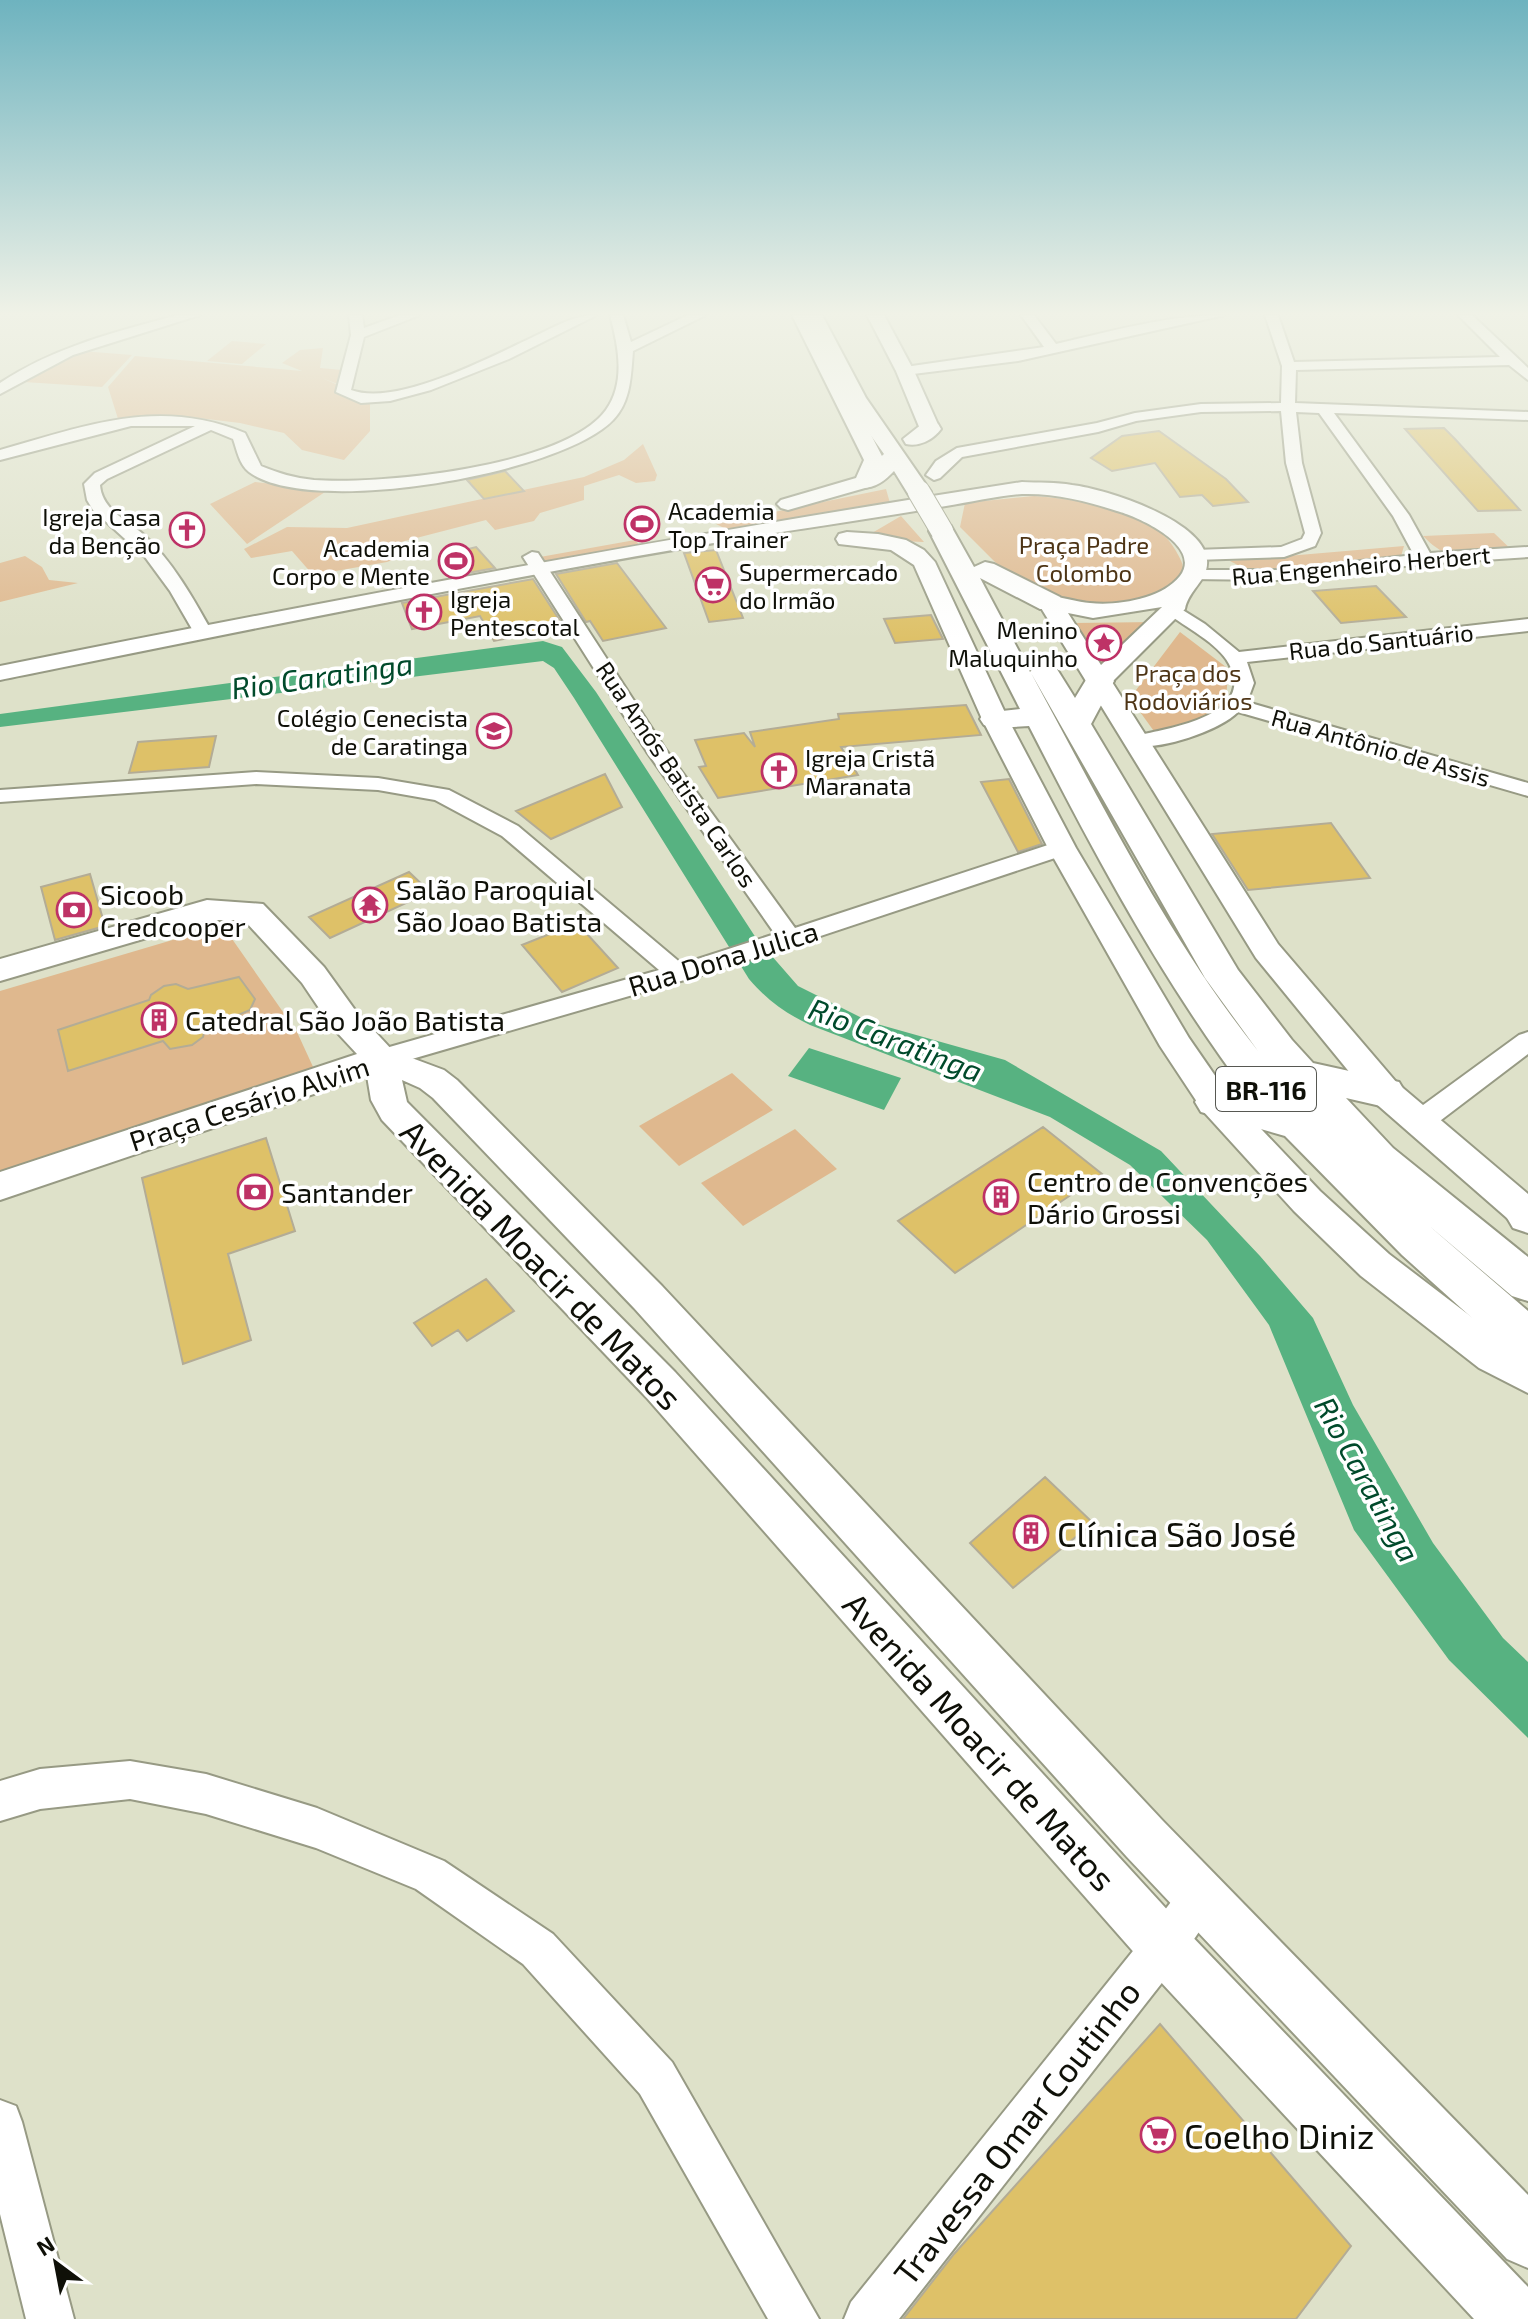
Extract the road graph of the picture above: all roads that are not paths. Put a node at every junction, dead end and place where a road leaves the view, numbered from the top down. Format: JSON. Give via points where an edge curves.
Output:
{"nodes":[{"id":1,"x":134,"y":423,"type":"edge"},
{"id":2,"x":206,"y":423,"type":"edge"},
{"id":3,"x":598,"y":423,"type":"edge"},
{"id":4,"x":855,"y":423,"type":"edge"},
{"id":5,"x":889,"y":423,"type":"edge"},
{"id":6,"x":904,"y":423,"type":"edge"},
{"id":7,"x":911,"y":423,"type":"edge"},
{"id":8,"x":1109,"y":423,"type":"edge"},
{"id":9,"x":1290,"y":423,"type":"edge"},
{"id":10,"x":1334,"y":423,"type":"edge"},
{"id":11,"x":211,"y":424,"type":"junction"},
{"id":12,"x":913,"y":441,"type":"junction"},
{"id":13,"x":957,"y":453,"type":"junction"},
{"id":14,"x":0,"y":455,"type":"edge"},
{"id":15,"x":865,"y":482,"type":"junction"},
{"id":16,"x":926,"y":490,"type":"junction"},
{"id":17,"x":708,"y":520,"type":"junction"},
{"id":18,"x":952,"y":528,"type":"junction"},
{"id":19,"x":845,"y":532,"type":"junction"},
{"id":20,"x":730,"y":534,"type":"junction"},
{"id":21,"x":671,"y":545,"type":"junction"},
{"id":22,"x":1528,"y":552,"type":"edge"},
{"id":23,"x":1425,"y":559,"type":"junction"},
{"id":24,"x":536,"y":563,"type":"junction"},
{"id":25,"x":1194,"y":565,"type":"junction"},
{"id":26,"x":985,"y":570,"type":"junction"},
{"id":27,"x":1174,"y":601,"type":"junction"},
{"id":28,"x":1050,"y":603,"type":"junction"},
{"id":29,"x":1528,"y":625,"type":"edge"},
{"id":30,"x":203,"y":632,"type":"junction"},
{"id":31,"x":1234,"y":658,"type":"junction"},
{"id":32,"x":0,"y":673,"type":"edge"},
{"id":33,"x":1099,"y":681,"type":"junction"},
{"id":34,"x":1235,"y":705,"type":"junction"},
{"id":35,"x":1038,"y":717,"type":"junction"},
{"id":36,"x":995,"y":719,"type":"junction"},
{"id":37,"x":1076,"y":724,"type":"junction"},
{"id":38,"x":1138,"y":741,"type":"junction"},
{"id":39,"x":1528,"y":790,"type":"edge"},
{"id":40,"x":0,"y":796,"type":"edge"},
{"id":41,"x":1125,"y":840,"type":"junction"},
{"id":42,"x":1062,"y":848,"type":"junction"},
{"id":43,"x":783,"y":940,"type":"junction"},
{"id":44,"x":0,"y":970,"type":"edge"},
{"id":45,"x":678,"y":973,"type":"junction"},
{"id":46,"x":1528,"y":1041,"type":"edge"},
{"id":47,"x":381,"y":1059,"type":"junction"},
{"id":48,"x":1298,"y":1074,"type":"junction"},
{"id":49,"x":1385,"y":1092,"type":"junction"},
{"id":50,"x":1215,"y":1102,"type":"junction"},
{"id":51,"x":1418,"y":1123,"type":"junction"},
{"id":52,"x":1299,"y":1125,"type":"junction"},
{"id":53,"x":0,"y":1186,"type":"edge"},
{"id":54,"x":1528,"y":1216,"type":"edge"},
{"id":55,"x":1510,"y":1273,"type":"edge"},
{"id":56,"x":1528,"y":1339,"type":"edge"},
{"id":57,"x":1528,"y":1375,"type":"edge"},
{"id":58,"x":725,"y":1419,"type":"junction"},
{"id":59,"x":0,"y":1801,"type":"edge"},
{"id":60,"x":1200,"y":1896,"type":"junction"},
{"id":61,"x":1164,"y":1946,"type":"junction"},
{"id":62,"x":0,"y":2122,"type":"edge"},
{"id":63,"x":1528,"y":2238,"type":"edge"},
{"id":64,"x":50,"y":2319,"type":"edge"},
{"id":65,"x":795,"y":2319,"type":"edge"},
{"id":66,"x":868,"y":2319,"type":"edge"},
{"id":67,"x":1516,"y":2319,"type":"edge"}],
"edges":[{"from":1,"to":14,"type":"street"},
{"from":2,"to":11,"type":"street"},
{"from":3,"to":11,"type":"street","via":[[550,452],[394,483],[289,482],[256,470],[240,436]]},
{"from":4,"to":15,"type":"main road","via":[[874,460]]},
{"from":5,"to":12,"type":"highway","number":"BR-116"},
{"from":6,"to":12,"type":"highway","number":"BR-116"},
{"from":7,"to":12,"type":"main road"},
{"from":8,"to":13,"type":"street"},
{"from":9,"to":25,"type":"street","via":[[1294,463],[1313,533],[1309,542],[1284,552]]},
{"from":10,"to":23,"type":"street","via":[[1401,515]]},
{"from":11,"to":30,"type":"street","via":[[92,484],[104,513],[154,556]]},
{"from":12,"to":13,"type":"street","via":[[941,443]]},
{"from":12,"to":15,"type":"highway"},
{"from":12,"to":16,"type":"highway","number":"BR-116"},
{"from":13,"to":16,"type":"street","via":[[942,464]]},
{"from":15,"to":17,"type":"main road","via":[[813,499]]},
{"from":16,"to":18,"type":"highway","number":"BR-116","bridge":true},
{"from":16,"to":19,"type":"main road"},
{"from":16,"to":25,"type":"main road","via":[[1047,487],[1098,496],[1179,533],[1189,543]]},
{"from":17,"to":20,"type":"main road"},
{"from":17,"to":24,"type":"main road"},
{"from":18,"to":26,"type":"highway","number":"BR-116"},
{"from":18,"to":35,"type":"highway","number":"BR-116"},
{"from":19,"to":20,"type":"main road","via":[[813,534],[815,522]]},
{"from":19,"to":21,"type":"main road","via":[[743,546]]},
{"from":19,"to":36,"type":"main road","via":[[891,543],[920,557]]},
{"from":20,"to":21,"type":"main road"},
{"from":21,"to":24,"type":"main road"},
{"from":22,"to":23,"type":"street","name":"Rua Engenheiro Herbert"},
{"from":23,"to":25,"type":"street","name":"Rua Engenheiro Herbert","via":[[1244,579]]},
{"from":24,"to":30,"type":"main road"},
{"from":24,"to":43,"type":"street","name":"Rua Amós Batista Carlos"},
{"from":25,"to":27,"type":"main road"},
{"from":26,"to":28,"type":"highway"},
{"from":26,"to":37,"type":"highway","number":"BR-116"},
{"from":27,"to":28,"type":"main road","via":[[1093,611]]},
{"from":27,"to":31,"type":"street"},
{"from":27,"to":33,"type":"main road","via":[[1135,649]]},
{"from":28,"to":33,"type":"main road"},
{"from":29,"to":31,"type":"street","name":"Rua do Santuário"},
{"from":30,"to":32,"type":"main road"},
{"from":31,"to":34,"type":"street","via":[[1243,680]]},
{"from":33,"to":37,"type":"highway"},
{"from":33,"to":38,"type":"main road"},
{"from":34,"to":38,"type":"street","via":[[1196,730]]},
{"from":34,"to":39,"type":"street","name":"Rua Antônio de Assis"},
{"from":35,"to":36,"type":"highway"},
{"from":35,"to":41,"type":"highway","number":"BR-116"},
{"from":36,"to":42,"type":"main road"},
{"from":37,"to":41,"type":"highway","number":"BR-116"},
{"from":38,"to":49,"type":"main road","via":[[1267,951]]},
{"from":40,"to":45,"type":"street","via":[[256,778],[378,784],[441,795],[510,831]]},
{"from":41,"to":48,"type":"highway","number":"BR-116"},
{"from":41,"to":52,"type":"highway","number":"BR-116","via":[[1125,880],[1185,978],[1264,1087]]},
{"from":42,"to":43,"type":"street","name":"Rua Dona Julica"},
{"from":42,"to":50,"type":"main road"},
{"from":43,"to":45,"type":"street","name":"Rua Dona Julica"},
{"from":44,"to":47,"type":"main road","name":"Praça Cesário Alvim","via":[[207,910],[252,911]]},
{"from":45,"to":47,"type":"street","name":"Rua Dona Julica"},
{"from":46,"to":51,"type":"street"},
{"from":47,"to":53,"type":"main road","name":"Praça Cesário Alvim"},
{"from":47,"to":58,"type":"main road","name":"Avenida Moacir de Matos","via":[[394,1111],[581,1301]]},
{"from":48,"to":49,"type":"highway"},
{"from":48,"to":55,"type":"highway","number":"BR-116","via":[[1378,1159]]},
{"from":49,"to":51,"type":"main road"},
{"from":50,"to":52,"type":"highway"},
{"from":50,"to":57,"type":"main road","via":[[1375,1265],[1493,1356]]},
{"from":51,"to":54,"type":"main road"},
{"from":52,"to":55,"type":"highway","number":"BR-116","via":[[1418,1243]]},
{"from":55,"to":56,"type":"highway","number":"BR-116"},
{"from":58,"to":60,"type":"main road","name":"Avenida Moacir de Matos"},
{"from":58,"to":61,"type":"main road","name":"Avenida Moacir de Matos","via":[[776,1516]]},
{"from":59,"to":65,"type":"street","via":[[40,1789],[130,1780],[206,1794],[317,1828],[430,1875],[538,1949],[656,2078]]},
{"from":60,"to":61,"type":"street","name":"Travessa Omar Coutinho"},
{"from":60,"to":63,"type":"main road","name":"Avenida Moacir de Matos"},
{"from":61,"to":66,"type":"street","name":"Travessa Omar Coutinho"},
{"from":61,"to":67,"type":"main road","name":"Avenida Moacir de Matos"},
{"from":62,"to":64,"type":"street"}]}
